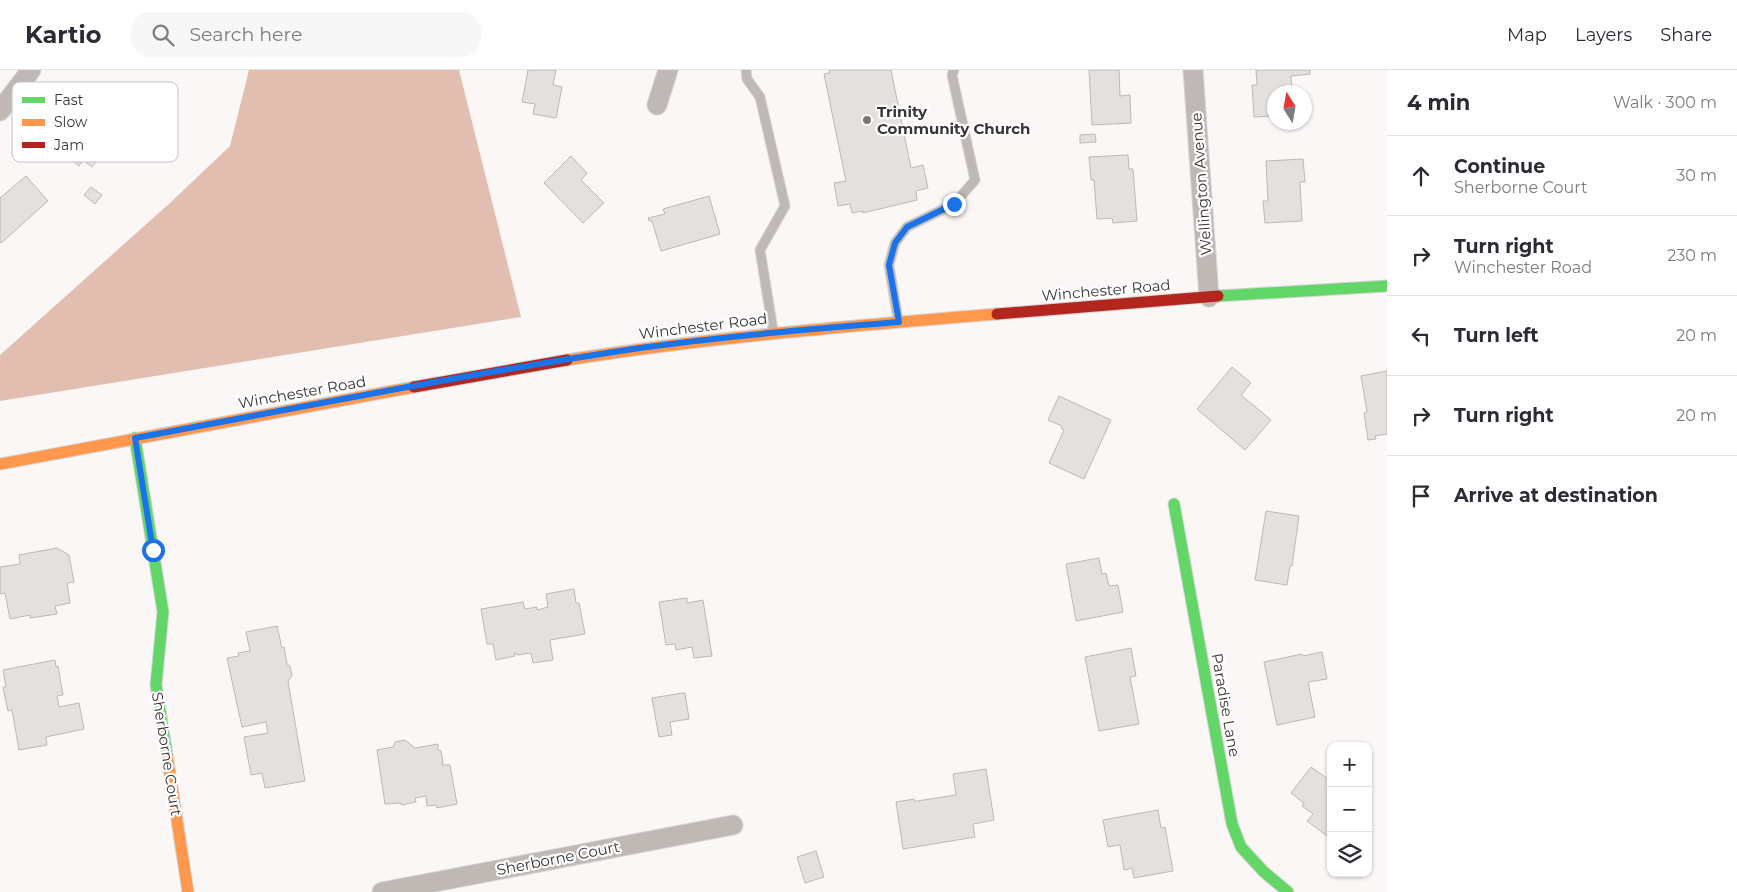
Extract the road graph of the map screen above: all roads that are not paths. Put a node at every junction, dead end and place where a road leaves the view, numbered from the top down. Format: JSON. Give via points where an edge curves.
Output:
{"nodes":[{"id":1,"x":31,"y":70,"type":"edge"},
{"id":2,"x":668,"y":70,"type":"edge"},
{"id":3,"x":746,"y":70,"type":"edge"},
{"id":4,"x":954,"y":70,"type":"edge"},
{"id":5,"x":1193,"y":70,"type":"edge"},
{"id":6,"x":22,"y":82,"type":"edge"},
{"id":7,"x":12,"y":95,"type":"edge"},
{"id":8,"x":657,"y":105,"type":"dead end"},
{"id":9,"x":0,"y":111,"type":"edge"},
{"id":10,"x":1387,"y":286,"type":"edge"},
{"id":11,"x":1209,"y":298,"type":"junction"},
{"id":12,"x":899,"y":322,"type":"junction"},
{"id":13,"x":773,"y":333,"type":"junction"},
{"id":14,"x":135,"y":438,"type":"junction"},
{"id":15,"x":0,"y":464,"type":"edge"},
{"id":16,"x":1174,"y":504,"type":"dead end"},
{"id":17,"x":733,"y":825,"type":"dead end"},
{"id":18,"x":188,"y":892,"type":"edge"},
{"id":19,"x":382,"y":892,"type":"edge"},
{"id":20,"x":1288,"y":892,"type":"edge"}],
"edges":[{"from":1,"to":6,"type":"street"},
{"from":2,"to":8,"type":"street"},
{"from":3,"to":13,"type":"lane","via":[[760,97],[785,206],[760,250]]},
{"from":4,"to":12,"type":"lane","via":[[952,75],[975,180],[954,204],[907,227],[895,243],[889,265]]},
{"from":5,"to":11,"type":"street","name":"Wellington Avenue"},
{"from":7,"to":9,"type":"street"},
{"from":10,"to":11,"type":"main road","name":"Winchester Road"},
{"from":11,"to":12,"type":"main road","name":"Winchester Road"},
{"from":12,"to":13,"type":"main road","name":"Winchester Road"},
{"from":13,"to":14,"type":"main road","name":"Winchester Road","via":[[641,348],[505,370]]},
{"from":14,"to":15,"type":"main road","name":"Winchester Road"},
{"from":14,"to":18,"type":"main road","name":"Sherborne Court","via":[[163,612],[156,685]]},
{"from":16,"to":20,"type":"main road","name":"Paradise Lane","via":[[1232,824],[1241,847]]},
{"from":17,"to":19,"type":"street","name":"Sherborne Court"}]}
